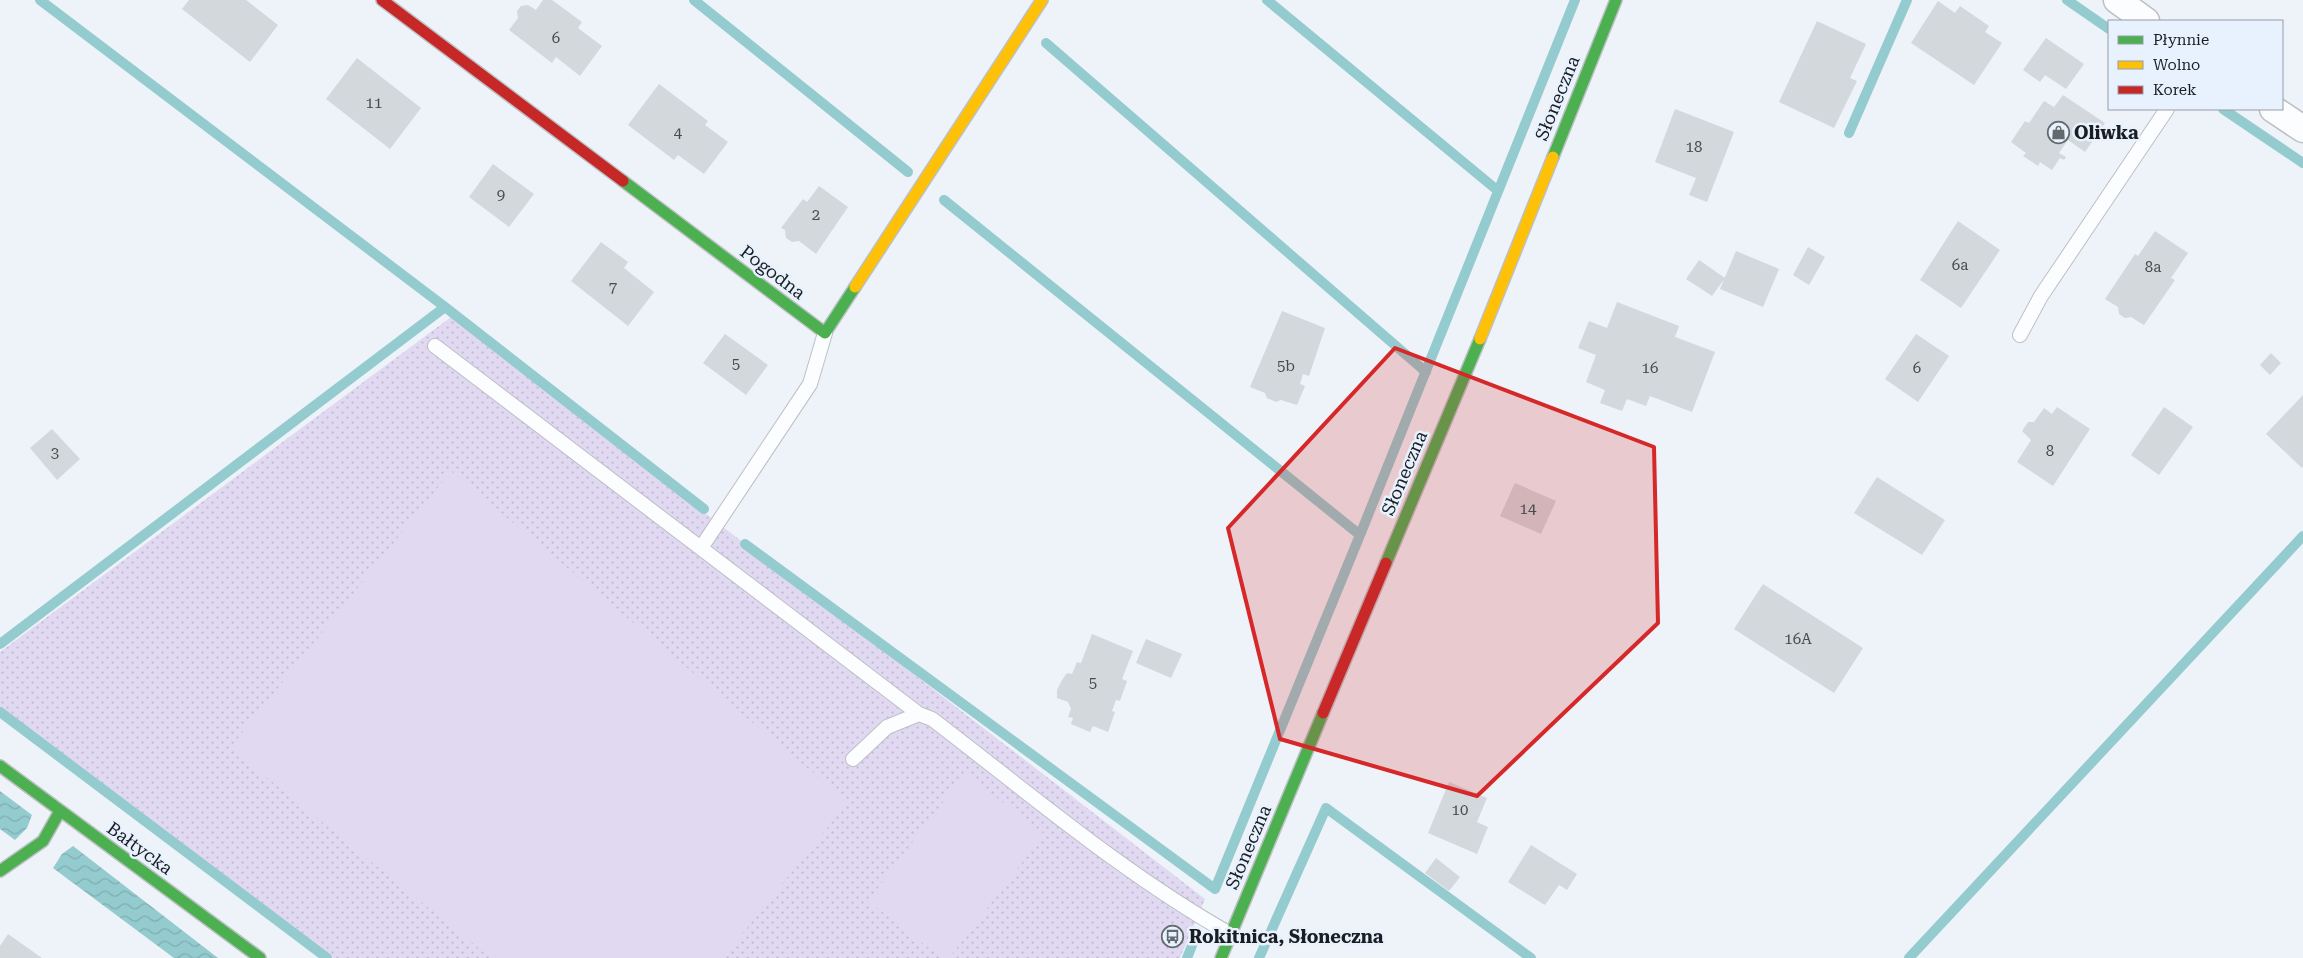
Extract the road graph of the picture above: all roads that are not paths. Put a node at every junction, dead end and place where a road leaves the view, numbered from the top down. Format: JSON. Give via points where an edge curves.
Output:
{"nodes":[{"id":1,"x":382,"y":0,"type":"edge"},
{"id":2,"x":1042,"y":0,"type":"edge"},
{"id":3,"x":1616,"y":0,"type":"edge"},
{"id":4,"x":2116,"y":0,"type":"edge"},
{"id":5,"x":2145,"y":20,"type":"edge"},
{"id":6,"x":2166,"y":110,"type":"edge"},
{"id":7,"x":2274,"y":110,"type":"edge"},
{"id":8,"x":2303,"y":129,"type":"edge"},
{"id":9,"x":825,"y":333,"type":"junction"},
{"id":10,"x":2020,"y":335,"type":"dead end"},
{"id":11,"x":434,"y":346,"type":"dead end"},
{"id":12,"x":701,"y":548,"type":"junction"},
{"id":13,"x":919,"y":714,"type":"junction"},
{"id":14,"x":853,"y":759,"type":"dead end"},
{"id":15,"x":0,"y":766,"type":"edge"},
{"id":16,"x":60,"y":811,"type":"junction"},
{"id":17,"x":0,"y":871,"type":"edge"},
{"id":18,"x":1230,"y":934,"type":"junction"},
{"id":19,"x":258,"y":957,"type":"edge"},
{"id":20,"x":1221,"y":958,"type":"edge"}],
"edges":[{"from":1,"to":9,"type":"street","name":"Pogodna"},
{"from":2,"to":9,"type":"street"},
{"from":3,"to":18,"type":"street","name":"Słoneczna","via":[[1471,359]]},
{"from":4,"to":5,"type":"street"},
{"from":6,"to":10,"type":"lane","via":[[2042,296]]},
{"from":7,"to":8,"type":"street"},
{"from":9,"to":12,"type":"lane","via":[[810,384]]},
{"from":11,"to":12,"type":"lane"},
{"from":12,"to":13,"type":"lane"},
{"from":13,"to":14,"type":"lane","via":[[887,728]]},
{"from":13,"to":18,"type":"lane","via":[[932,719],[1184,908]]},
{"from":15,"to":16,"type":"street","name":"Bałtycka"},
{"from":16,"to":17,"type":"street","via":[[43,841]]},
{"from":16,"to":19,"type":"street","name":"Bałtycka"},
{"from":18,"to":20,"type":"street","name":"Słoneczna"}]}
